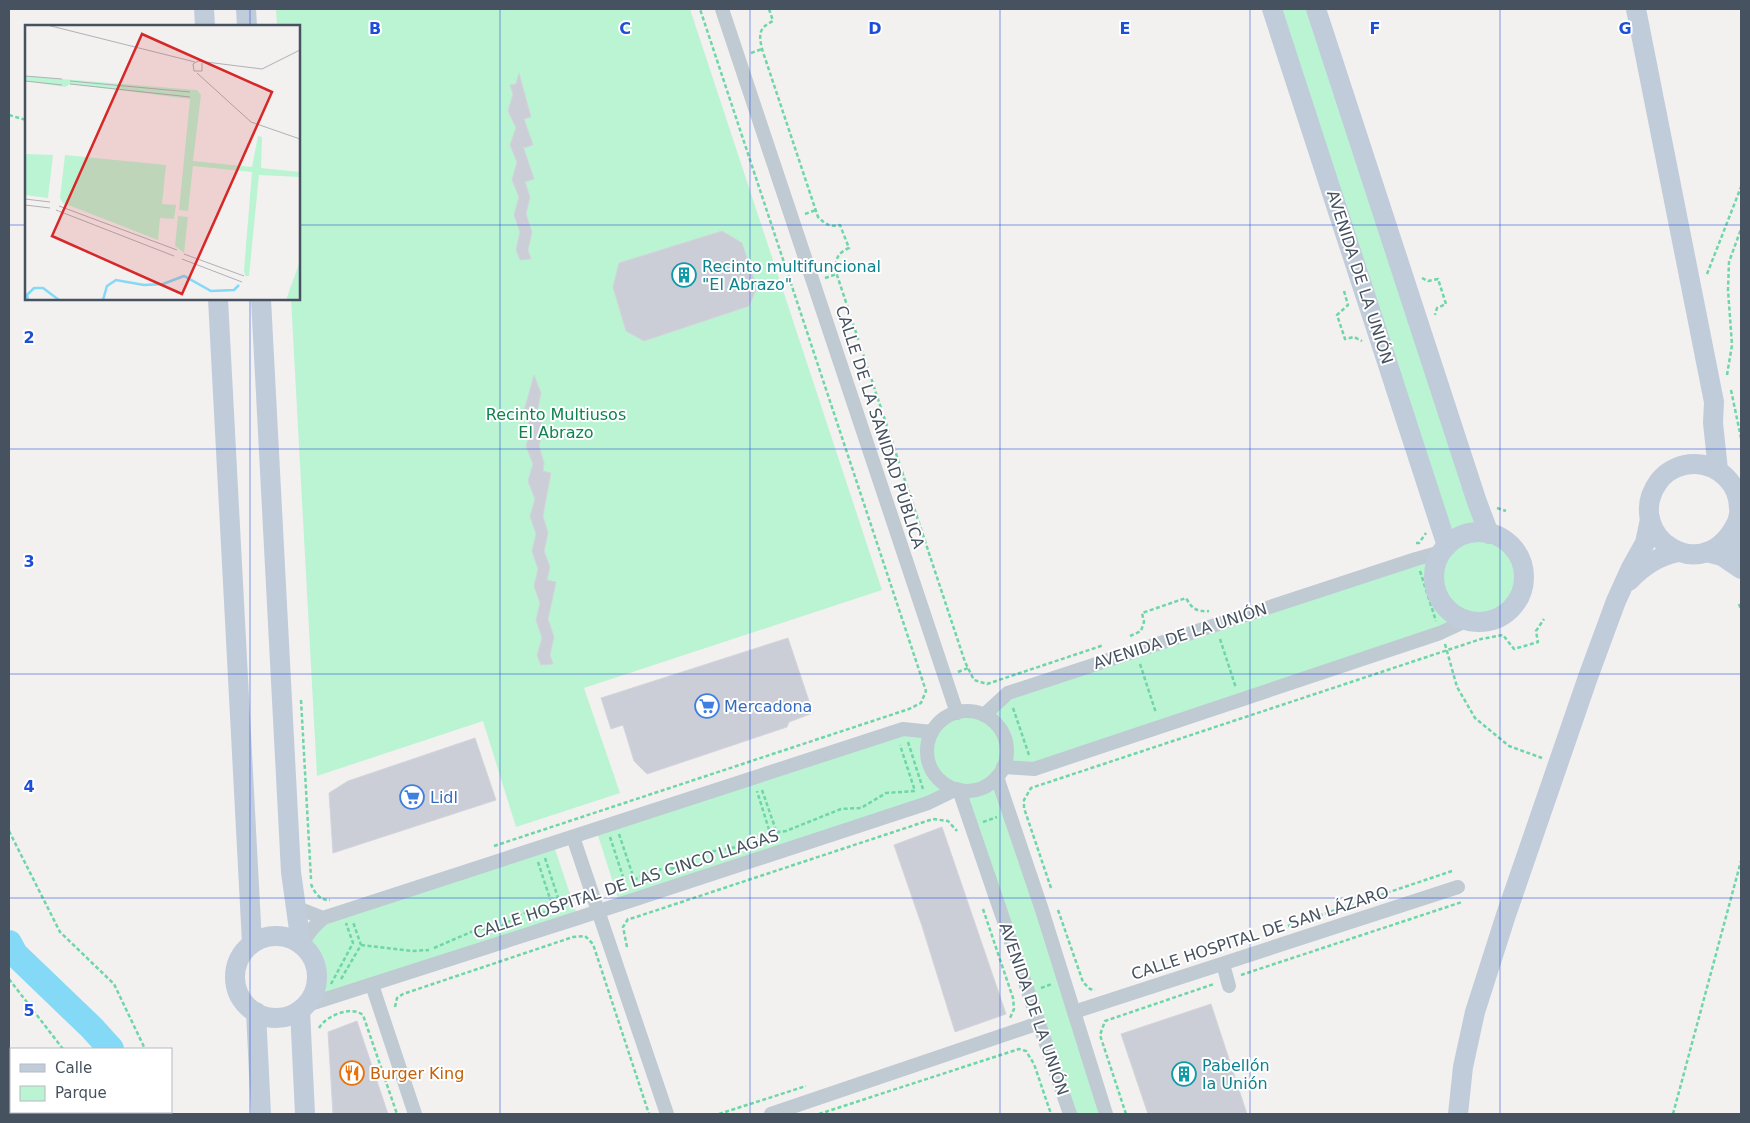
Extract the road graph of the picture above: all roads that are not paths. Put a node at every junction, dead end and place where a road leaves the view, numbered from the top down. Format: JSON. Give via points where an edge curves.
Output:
{"nodes":[{"id":1,"x":204,"y":9,"type":"edge"},
{"id":2,"x":246,"y":9,"type":"edge"},
{"id":3,"x":722,"y":9,"type":"edge"},
{"id":4,"x":1272,"y":9,"type":"edge"},
{"id":5,"x":1316,"y":9,"type":"edge"},
{"id":6,"x":1636,"y":9,"type":"edge"},
{"id":7,"x":205,"y":25,"type":"edge"},
{"id":8,"x":247,"y":25,"type":"edge"},
{"id":9,"x":218,"y":300,"type":"edge"},
{"id":10,"x":261,"y":300,"type":"edge"},
{"id":11,"x":1712,"y":423,"type":"junction"},
{"id":12,"x":1675,"y":469,"type":"junction"},
{"id":13,"x":1718,"y":470,"type":"junction"},
{"id":14,"x":1650,"y":519,"type":"junction"},
{"id":15,"x":1738,"y":522,"type":"junction"},
{"id":16,"x":1489,"y":534,"type":"junction"},
{"id":17,"x":1444,"y":549,"type":"junction"},
{"id":18,"x":1678,"y":552,"type":"junction"},
{"id":19,"x":1708,"y":552,"type":"junction"},
{"id":20,"x":1741,"y":553,"type":"edge"},
{"id":21,"x":1741,"y":569,"type":"edge"},
{"id":22,"x":1616,"y":601,"type":"junction"},
{"id":23,"x":1466,"y":621,"type":"junction"},
{"id":24,"x":957,"y":713,"type":"junction"},
{"id":25,"x":984,"y":715,"type":"junction"},
{"id":26,"x":932,"y":732,"type":"junction"},
{"id":27,"x":1000,"y":772,"type":"junction"},
{"id":28,"x":958,"y":790,"type":"junction"},
{"id":29,"x":573,"y":837,"type":"junction"},
{"id":30,"x":1458,"y":887,"type":"dead end"},
{"id":31,"x":295,"y":907,"type":"junction"},
{"id":32,"x":598,"y":912,"type":"junction"},
{"id":33,"x":323,"y":918,"type":"junction"},
{"id":34,"x":252,"y":943,"type":"junction"},
{"id":35,"x":301,"y":944,"type":"junction"},
{"id":36,"x":1223,"y":964,"type":"junction"},
{"id":37,"x":1229,"y":983,"type":"road end"},
{"id":38,"x":372,"y":986,"type":"junction"},
{"id":39,"x":302,"y":1008,"type":"junction"},
{"id":40,"x":256,"y":1012,"type":"junction"},
{"id":41,"x":1074,"y":1012,"type":"junction"},
{"id":42,"x":1039,"y":1023,"type":"junction"},
{"id":43,"x":261,"y":1114,"type":"edge"},
{"id":44,"x":305,"y":1114,"type":"edge"},
{"id":45,"x":415,"y":1114,"type":"edge"},
{"id":46,"x":667,"y":1114,"type":"edge"},
{"id":47,"x":771,"y":1114,"type":"edge"},
{"id":48,"x":1070,"y":1114,"type":"edge"},
{"id":49,"x":1106,"y":1114,"type":"edge"},
{"id":50,"x":1458,"y":1114,"type":"edge"}],
"edges":[{"from":1,"to":7,"type":"main road"},
{"from":2,"to":8,"type":"main road"},
{"from":3,"to":24,"type":"street","name":"CALLE DE LA SANIDAD PÚBLICA"},
{"from":4,"to":17,"type":"main road","name":"AVENIDA DE LA UNIÓN"},
{"from":5,"to":16,"type":"main road"},
{"from":6,"to":11,"type":"main road","via":[[1714,402]]},
{"from":9,"to":34,"type":"main road"},
{"from":10,"to":31,"type":"main road"},
{"from":11,"to":12,"type":"main road","via":[[1700,449]]},
{"from":11,"to":13,"type":"main road"},
{"from":12,"to":13,"type":"main road","via":[[1688,464],[1704,464]]},
{"from":12,"to":14,"type":"main road","via":[[1662,476],[1653,489]]},
{"from":13,"to":15,"type":"main road","via":[[1737,493]]},
{"from":14,"to":18,"type":"main road","via":[[1661,539]]},
{"from":14,"to":22,"type":"main road","via":[[1645,543]]},
{"from":15,"to":19,"type":"main road","via":[[1721,546]]},
{"from":15,"to":20,"type":"main road"},
{"from":16,"to":17,"type":"main road","via":[[1463,535]]},
{"from":16,"to":23,"type":"main road","via":[[1514,548],[1522,562],[1521,595],[1514,607],[1499,618],[1482,623]]},
{"from":17,"to":23,"type":"main road","via":[[1434,569],[1434,585],[1440,602],[1451,614]]},
{"from":17,"to":25,"type":"street","name":"AVENIDA DE LA UNIÓN","via":[[1008,693]]},
{"from":18,"to":19,"type":"main road"},
{"from":18,"to":22,"type":"main road","via":[[1664,555],[1638,572]]},
{"from":19,"to":21,"type":"main road","via":[[1722,556]]},
{"from":22,"to":50,"type":"main road","via":[[1509,906],[1476,1012],[1463,1067]]},
{"from":23,"to":27,"type":"street","via":[[1440,633],[1034,769]]},
{"from":24,"to":25,"type":"street","via":[[973,711]]},
{"from":24,"to":26,"type":"street","via":[[940,721]]},
{"from":25,"to":27,"type":"street","via":[[1002,731],[1006,743]]},
{"from":26,"to":28,"type":"street","via":[[928,744],[931,768],[947,786]]},
{"from":26,"to":29,"type":"street","via":[[901,735],[612,828]]},
{"from":27,"to":28,"type":"street","via":[[980,789]]},
{"from":27,"to":41,"type":"street","via":[[1009,813]]},
{"from":28,"to":32,"type":"street","name":"CALLE HOSPITAL DE LAS CINCO LLAGAS","via":[[928,803]]},
{"from":28,"to":42,"type":"street","name":"AVENIDA DE LA UNIÓN"},
{"from":29,"to":32,"type":"street"},
{"from":29,"to":33,"type":"street","via":[[539,853]]},
{"from":30,"to":36,"type":"street","name":"CALLE HOSPITAL DE SAN LÁZARO"},
{"from":31,"to":33,"type":"street"},
{"from":31,"to":35,"type":"main road"},
{"from":32,"to":38,"type":"street","name":"CALLE HOSPITAL DE LAS CINCO LLAGAS"},
{"from":32,"to":46,"type":"street"},
{"from":33,"to":35,"type":"street"},
{"from":34,"to":35,"type":"main road","via":[[268,936],[285,937]]},
{"from":34,"to":40,"type":"main road","via":[[243,951],[235,973],[240,996]]},
{"from":35,"to":39,"type":"main road","via":[[312,958],[317,974],[312,997]]},
{"from":36,"to":37,"type":"street"},
{"from":36,"to":41,"type":"street","name":"CALLE HOSPITAL DE SAN LÁZARO"},
{"from":38,"to":39,"type":"street","name":"CALLE HOSPITAL DE LAS CINCO LLAGAS","via":[[334,992]]},
{"from":38,"to":45,"type":"street"},
{"from":39,"to":40,"type":"main road","via":[[286,1016],[270,1017]]},
{"from":39,"to":44,"type":"main road"},
{"from":40,"to":43,"type":"main road"},
{"from":41,"to":49,"type":"street"},
{"from":42,"to":47,"type":"street"},
{"from":42,"to":48,"type":"street","name":"AVENIDA DE LA UNIÓN"}]}
